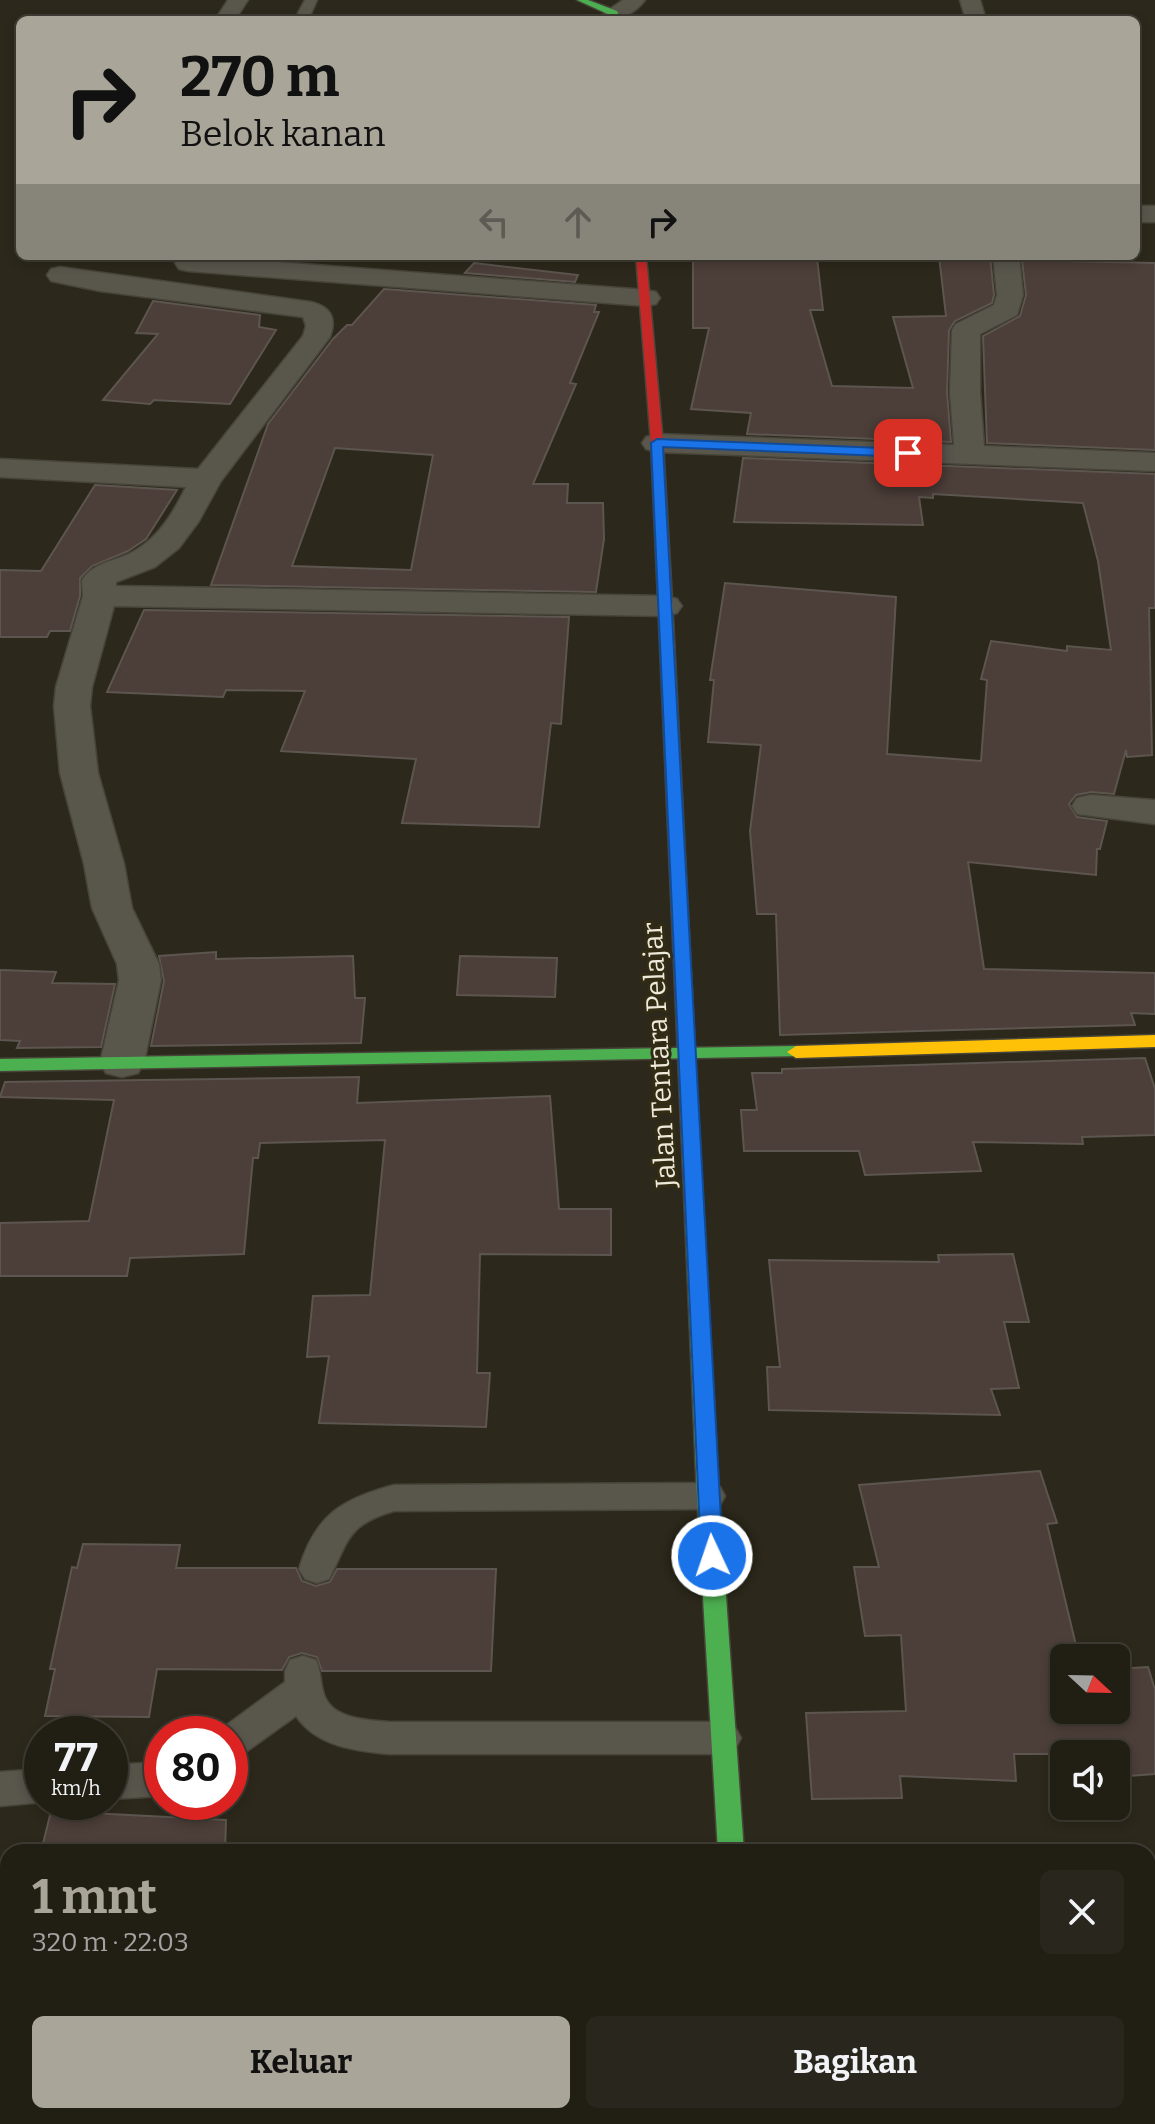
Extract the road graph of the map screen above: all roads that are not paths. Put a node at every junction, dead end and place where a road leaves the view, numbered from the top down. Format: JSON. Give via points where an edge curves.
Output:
{"nodes":[{"id":1,"x":581,"y":0,"type":"edge"},
{"id":2,"x":635,"y":0,"type":"edge"},
{"id":3,"x":613,"y":16,"type":"edge"},
{"id":4,"x":616,"y":16,"type":"edge"},
{"id":5,"x":189,"y":260,"type":"edge"},
{"id":6,"x":641,"y":260,"type":"edge"},
{"id":7,"x":1006,"y":260,"type":"edge"},
{"id":8,"x":60,"y":275,"type":"dead end"},
{"id":9,"x":179,"y":292,"type":"junction"},
{"id":10,"x":646,"y":298,"type":"junction"},
{"id":11,"x":657,"y":443,"type":"junction"},
{"id":12,"x":970,"y":455,"type":"junction"},
{"id":13,"x":1155,"y":462,"type":"edge"},
{"id":14,"x":0,"y":468,"type":"edge"},
{"id":15,"x":206,"y":479,"type":"junction"},
{"id":16,"x":100,"y":596,"type":"junction"},
{"id":17,"x":665,"y":606,"type":"junction"},
{"id":18,"x":1091,"y":806,"type":"dead end"},
{"id":19,"x":1155,"y":812,"type":"edge"},
{"id":20,"x":1155,"y":1041,"type":"edge"},
{"id":21,"x":688,"y":1055,"type":"junction"},
{"id":22,"x":122,"y":1063,"type":"junction"},
{"id":23,"x":0,"y":1065,"type":"edge"},
{"id":24,"x":708,"y":1496,"type":"junction"},
{"id":25,"x":317,"y":1569,"type":"dead end"},
{"id":26,"x":248,"y":1727,"type":"edge"},
{"id":27,"x":722,"y":1738,"type":"junction"},
{"id":28,"x":24,"y":1787,"type":"edge"},
{"id":29,"x":0,"y":1789,"type":"edge"},
{"id":30,"x":730,"y":1844,"type":"edge"}],
"edges":[{"from":1,"to":3,"type":"main road"},
{"from":2,"to":4,"type":"street"},
{"from":5,"to":9,"type":"street","via":[[176,287]]},
{"from":5,"to":10,"type":"street"},
{"from":6,"to":10,"type":"main road","name":"Jalan Tentara Pelajar"},
{"from":7,"to":12,"type":"street","via":[[1007,309],[966,330]]},
{"from":8,"to":9,"type":"street"},
{"from":9,"to":15,"type":"street","via":[[311,310],[319,316],[316,337]]},
{"from":10,"to":11,"type":"main road","name":"Jalan Tentara Pelajar"},
{"from":11,"to":12,"type":"street"},
{"from":11,"to":17,"type":"main road","name":"Jalan Tentara Pelajar"},
{"from":12,"to":13,"type":"street"},
{"from":14,"to":15,"type":"street"},
{"from":15,"to":16,"type":"street","via":[[167,540],[151,556],[109,570],[99,580]]},
{"from":16,"to":17,"type":"street"},
{"from":16,"to":22,"type":"street","via":[[72,706],[79,773],[112,908],[138,964],[140,980]]},
{"from":17,"to":21,"type":"main road","name":"Jalan Tentara Pelajar"},
{"from":18,"to":19,"type":"street"},
{"from":20,"to":21,"type":"main road"},
{"from":21,"to":22,"type":"main road"},
{"from":21,"to":24,"type":"main road","name":"Jalan Tentara Pelajar"},
{"from":22,"to":23,"type":"main road"},
{"from":24,"to":25,"type":"lane","via":[[394,1498],[369,1504],[347,1519],[322,1546]]},
{"from":24,"to":27,"type":"main road","name":"Jalan Tentara Pelajar"},
{"from":26,"to":27,"type":"lane","via":[[303,1680],[315,1716],[355,1735]]},
{"from":27,"to":30,"type":"main road","name":"Jalan Tentara Pelajar"},
{"from":28,"to":29,"type":"lane"}]}
